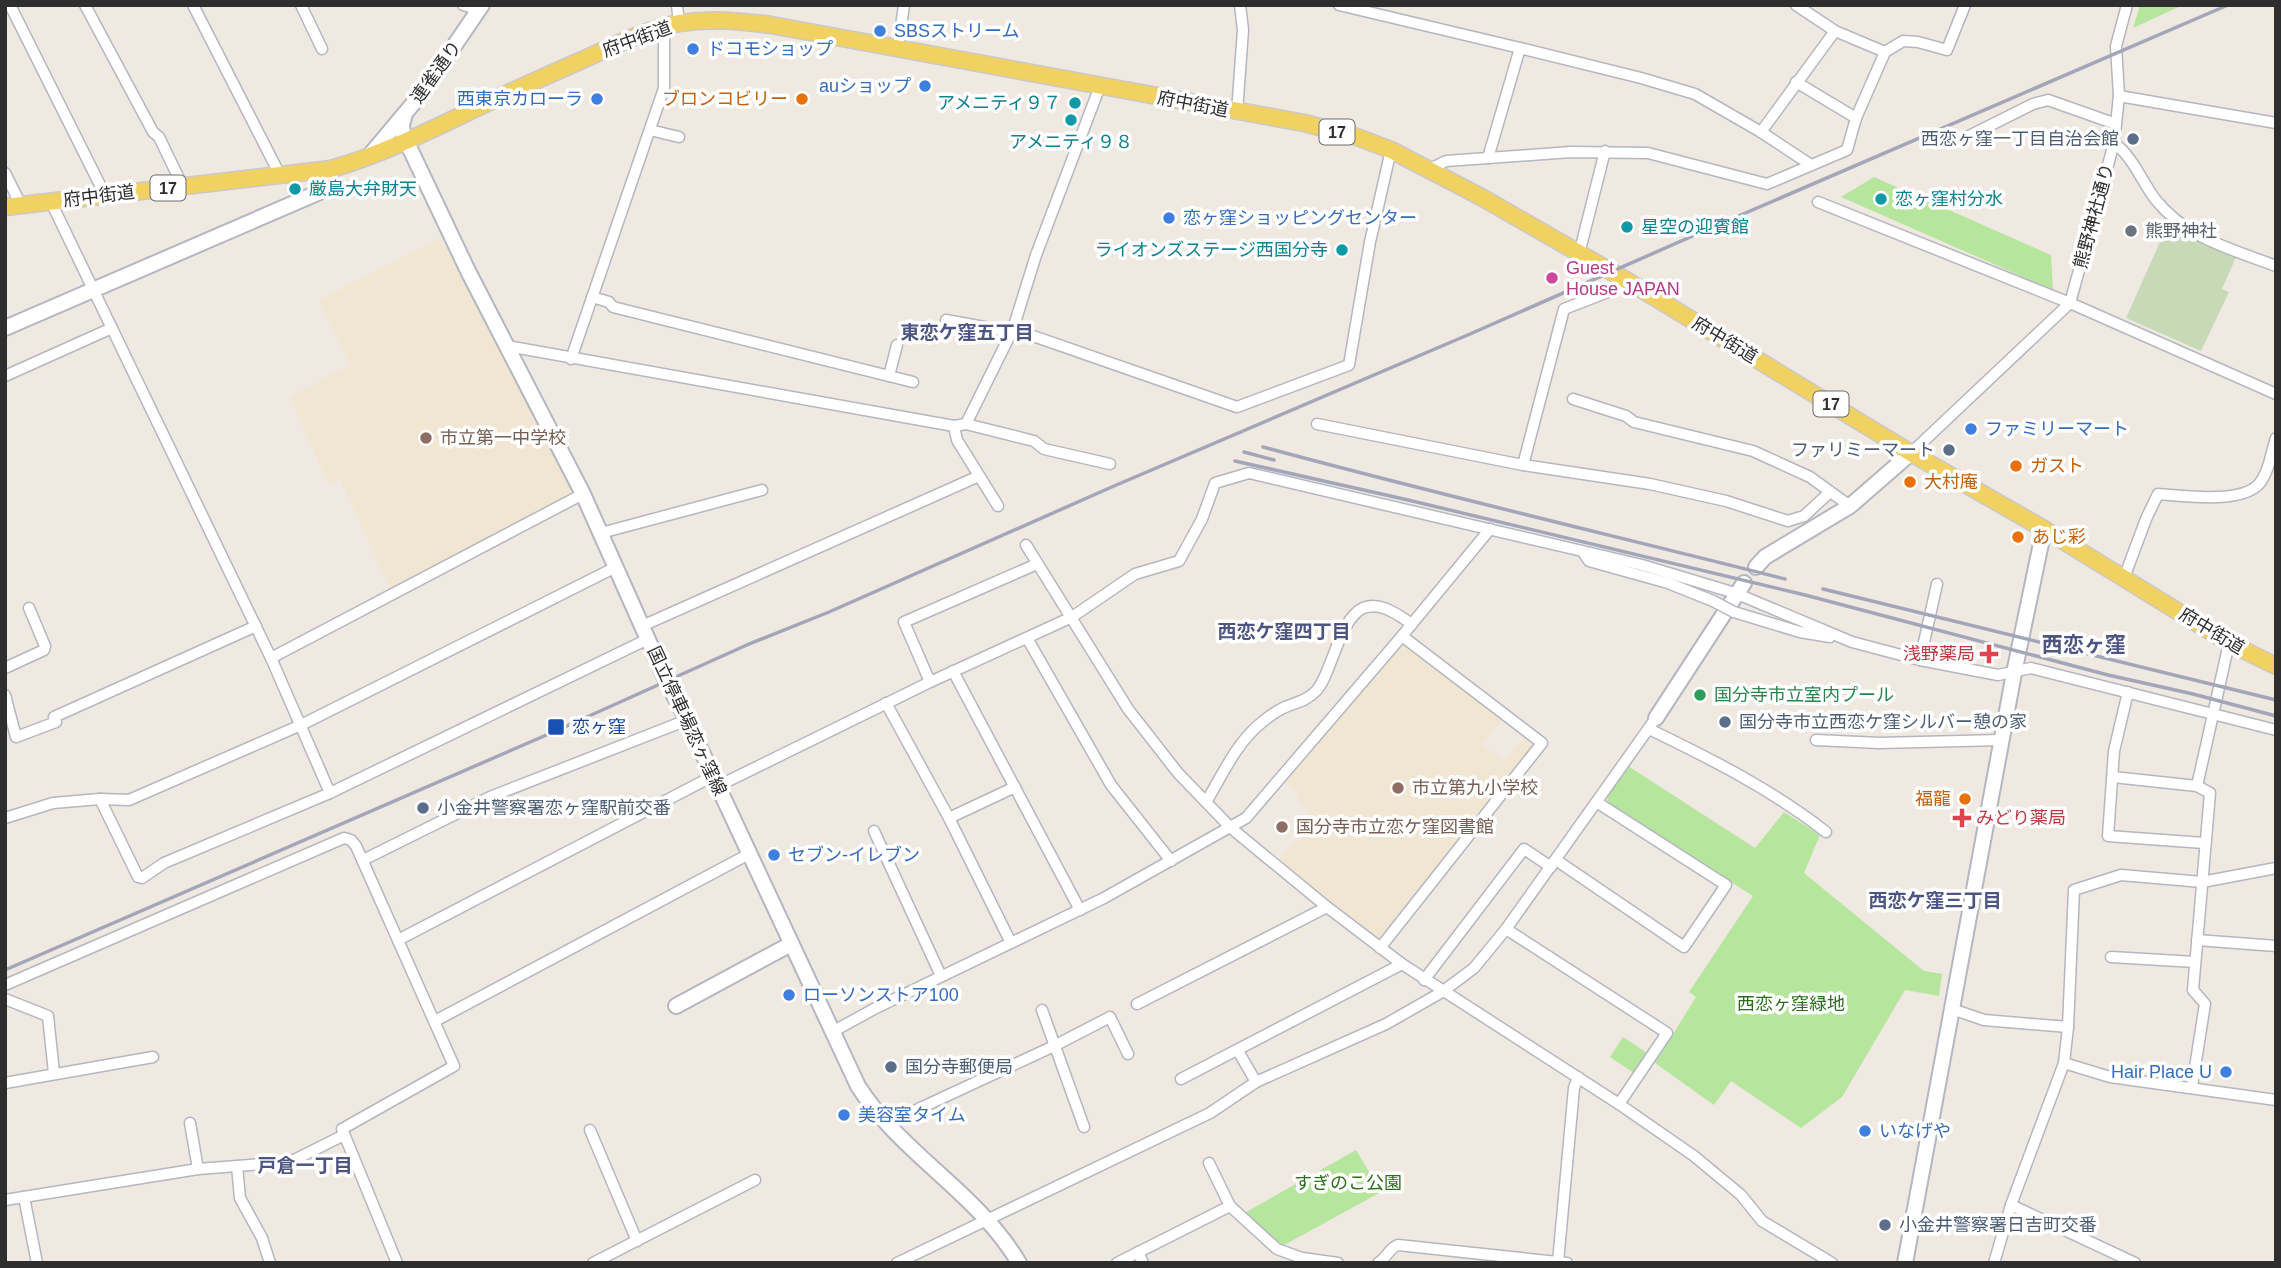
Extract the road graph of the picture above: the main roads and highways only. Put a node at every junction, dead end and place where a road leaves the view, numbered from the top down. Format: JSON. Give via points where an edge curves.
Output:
{"nodes":[{"id":1,"x":13,"y":206,"type":"edge"},
{"id":2,"x":2276,"y":666,"type":"edge"}],
"edges":[{"from":1,"to":2,"type":"main road","name":"府中街道","number":"17","via":[[331,169],[407,142],[620,43],[672,25],[707,20],[736,20],[1304,123],[1357,137],[1430,169],[1631,283],[2229,643]]}]}
